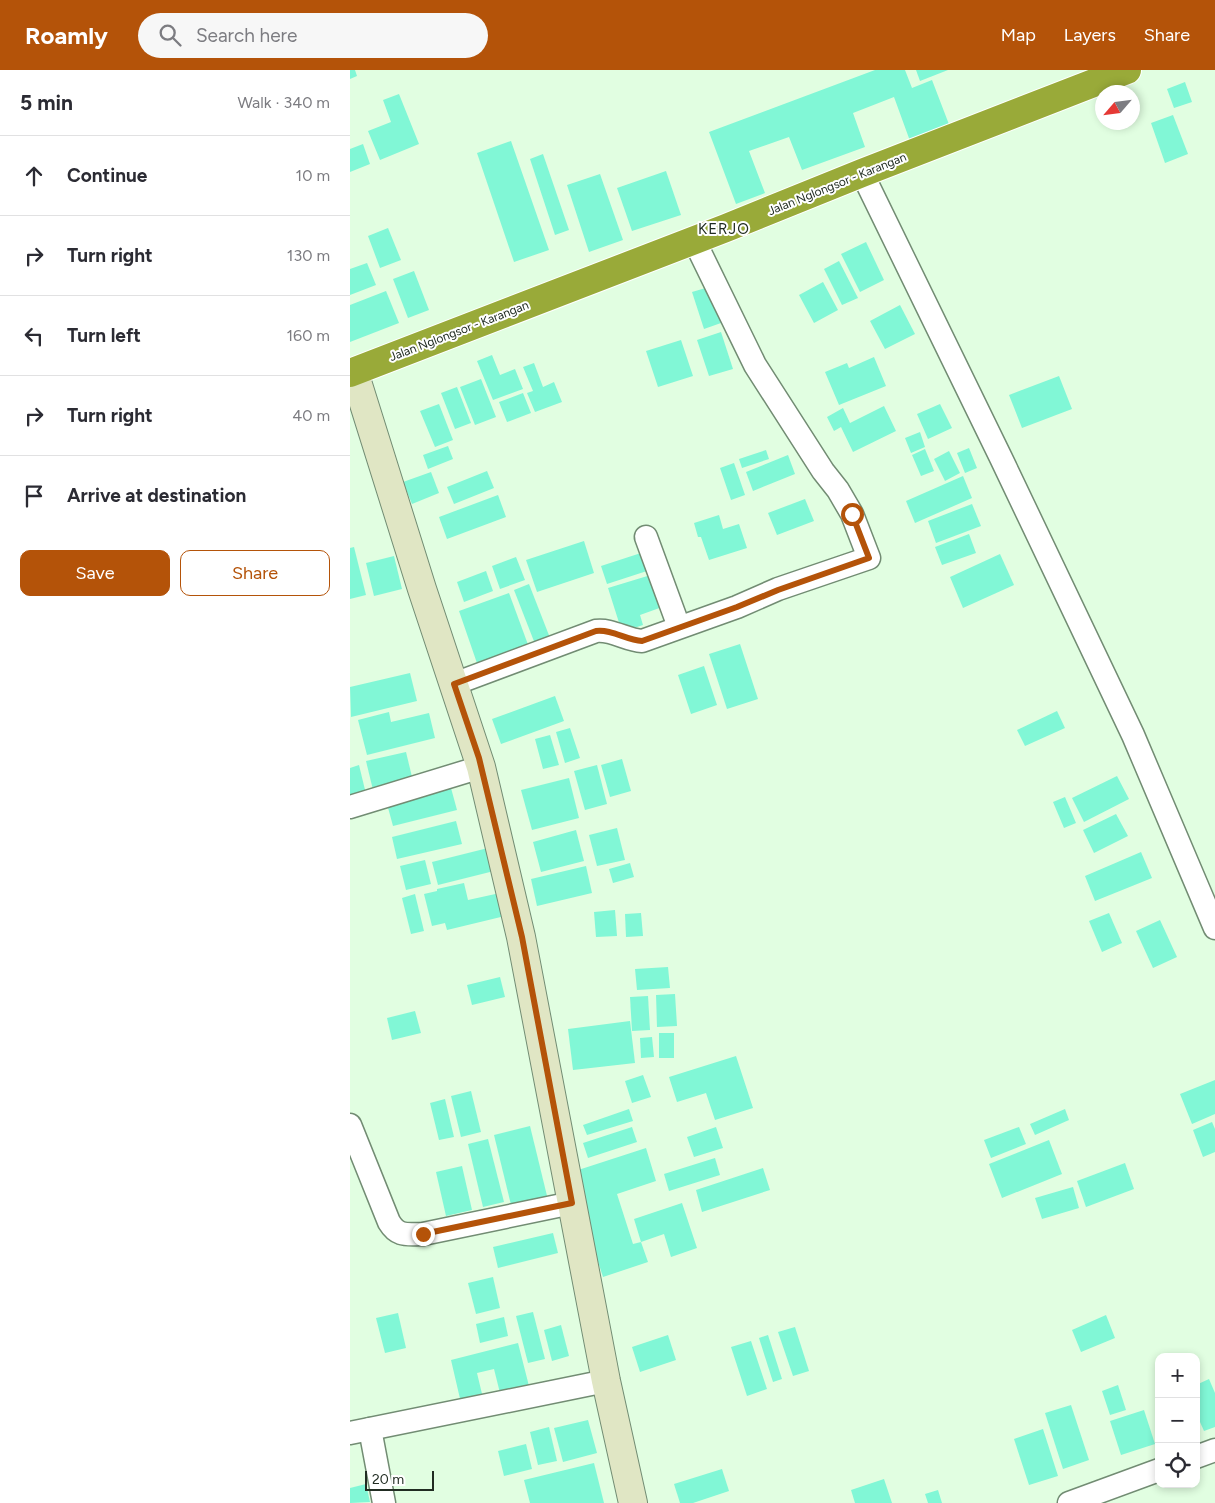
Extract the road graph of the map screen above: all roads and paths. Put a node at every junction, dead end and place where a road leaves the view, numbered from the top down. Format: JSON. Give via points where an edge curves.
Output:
{"nodes":[{"id":1,"x":1127,"y":70,"type":"edge"},
{"id":2,"x":862,"y":173,"type":"junction"},
{"id":3,"x":694,"y":240,"type":"junction"},
{"id":4,"x":351,"y":370,"type":"edge"},
{"id":5,"x":646,"y":537,"type":"dead end"},
{"id":6,"x":679,"y":627,"type":"junction"},
{"id":7,"x":454,"y":684,"type":"junction"},
{"id":8,"x":481,"y":767,"type":"junction"},
{"id":9,"x":350,"y":806,"type":"edge"},
{"id":10,"x":1215,"y":928,"type":"edge"},
{"id":11,"x":350,"y":1125,"type":"edge"},
{"id":12,"x":572,"y":1203,"type":"junction"},
{"id":13,"x":606,"y":1381,"type":"junction"},
{"id":14,"x":360,"y":1431,"type":"edge"},
{"id":15,"x":1215,"y":1450,"type":"edge"},
{"id":16,"x":1200,"y":1456,"type":"edge"},
{"id":17,"x":1155,"y":1471,"type":"edge"},
{"id":18,"x":384,"y":1503,"type":"edge"},
{"id":19,"x":632,"y":1503,"type":"edge"},
{"id":20,"x":1068,"y":1503,"type":"edge"}],
"edges":[{"from":1,"to":2,"type":"highway","name":"Jalan Nglongsor - Karangan"},
{"from":2,"to":3,"type":"highway","name":"Jalan Nglongsor - Karangan"},
{"from":2,"to":10,"type":"street","via":[[1133,735]]},
{"from":3,"to":4,"type":"highway","name":"Jalan Nglongsor - Karangan"},
{"from":3,"to":6,"type":"street","via":[[755,364],[852,514],[869,558]]},
{"from":4,"to":7,"type":"street"},
{"from":5,"to":6,"type":"street"},
{"from":6,"to":7,"type":"street","via":[[642,641],[604,630],[596,631]]},
{"from":7,"to":8,"type":"street"},
{"from":8,"to":9,"type":"street"},
{"from":8,"to":12,"type":"street","via":[[522,937]]},
{"from":11,"to":12,"type":"street","via":[[389,1222],[399,1234],[423,1234]]},
{"from":12,"to":13,"type":"street"},
{"from":13,"to":14,"type":"street"},
{"from":13,"to":19,"type":"street"},
{"from":14,"to":18,"type":"street"},
{"from":15,"to":16,"type":"street"},
{"from":17,"to":20,"type":"street"}]}
